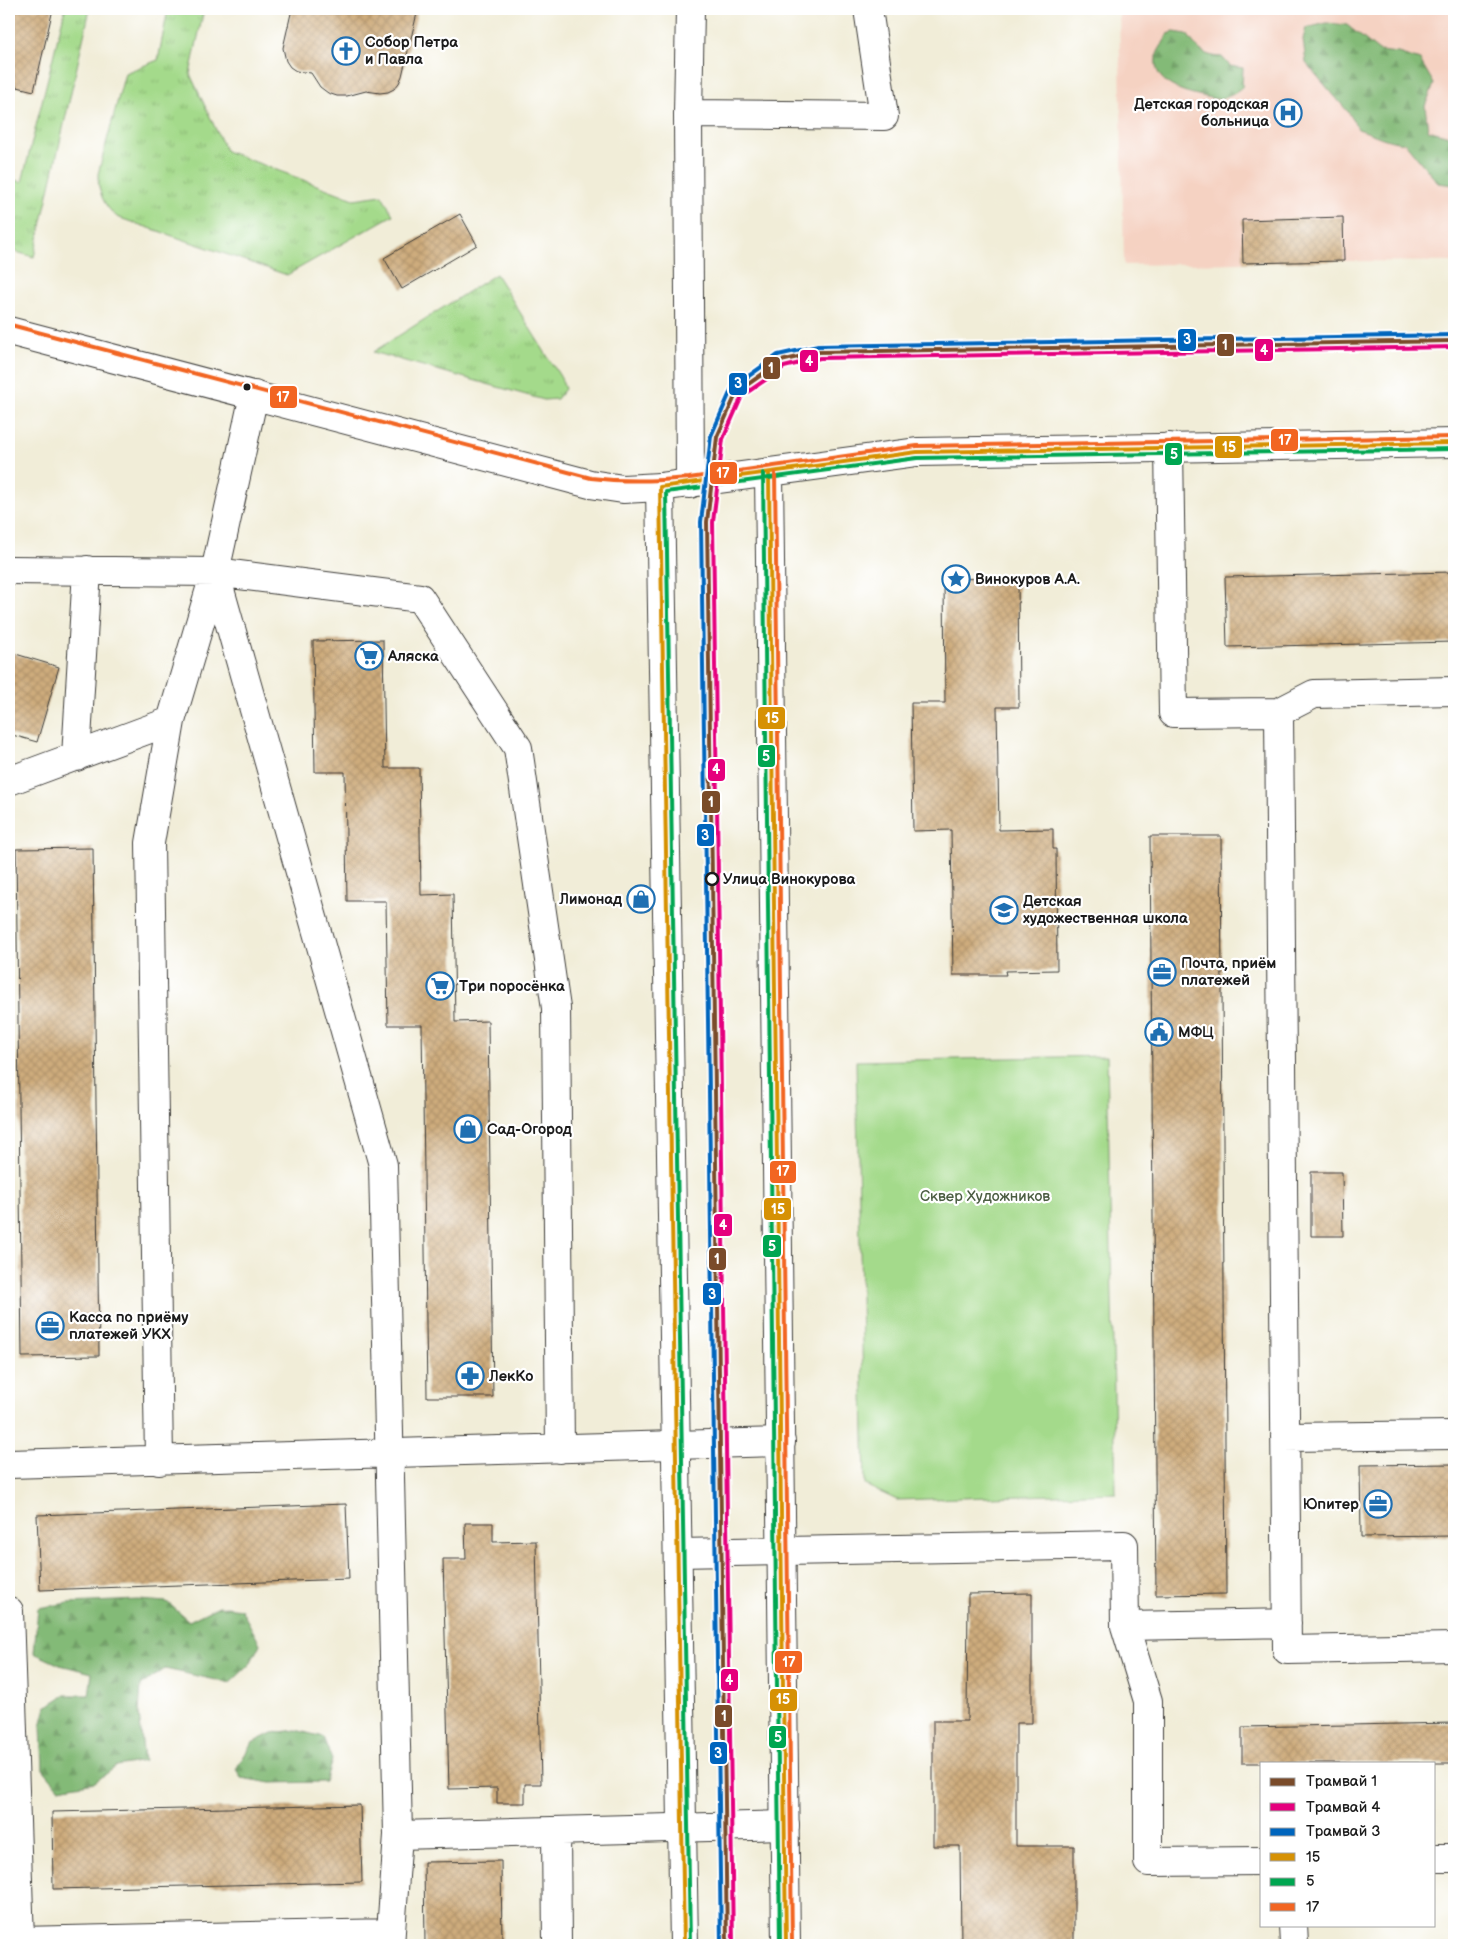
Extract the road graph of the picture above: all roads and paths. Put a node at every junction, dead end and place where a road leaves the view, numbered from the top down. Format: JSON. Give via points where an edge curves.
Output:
{"nodes":[{"id":1,"x":690,"y":9,"type":"edge"},
{"id":2,"x":868,"y":9,"type":"edge"},
{"id":3,"x":688,"y":114,"type":"junction"},
{"id":4,"x":9,"y":330,"type":"edge"},
{"id":5,"x":254,"y":395,"type":"junction"},
{"id":6,"x":1454,"y":443,"type":"edge"},
{"id":7,"x":1168,"y":448,"type":"junction"},
{"id":8,"x":769,"y":473,"type":"junction"},
{"id":9,"x":690,"y":484,"type":"junction"},
{"id":10,"x":660,"y":487,"type":"junction"},
{"id":11,"x":9,"y":570,"type":"edge"},
{"id":12,"x":87,"y":570,"type":"junction"},
{"id":13,"x":215,"y":572,"type":"junction"},
{"id":14,"x":1454,"y":690,"type":"edge"},
{"id":15,"x":1279,"y":712,"type":"junction"},
{"id":16,"x":171,"y":721,"type":"junction"},
{"id":17,"x":76,"y":757,"type":"junction"},
{"id":18,"x":9,"y":781,"type":"edge"},
{"id":19,"x":1454,"y":1435,"type":"edge"},
{"id":20,"x":1285,"y":1437,"type":"junction"},
{"id":21,"x":781,"y":1442,"type":"junction"},
{"id":22,"x":676,"y":1446,"type":"junction"},
{"id":23,"x":560,"y":1449,"type":"junction"},
{"id":24,"x":389,"y":1454,"type":"junction"},
{"id":25,"x":159,"y":1460,"type":"junction"},
{"id":26,"x":9,"y":1464,"type":"edge"},
{"id":27,"x":782,"y":1551,"type":"junction"},
{"id":28,"x":678,"y":1554,"type":"junction"},
{"id":29,"x":9,"y":1612,"type":"edge"},
{"id":30,"x":1287,"y":1623,"type":"junction"},
{"id":31,"x":1125,"y":1626,"type":"junction"},
{"id":32,"x":1454,"y":1647,"type":"edge"},
{"id":33,"x":785,"y":1825,"type":"junction"},
{"id":34,"x":682,"y":1828,"type":"junction"},
{"id":35,"x":556,"y":1832,"type":"junction"},
{"id":36,"x":398,"y":1836,"type":"junction"},
{"id":37,"x":1436,"y":1858,"type":"edge"},
{"id":38,"x":1454,"y":1858,"type":"edge"},
{"id":39,"x":1260,"y":1861,"type":"edge"},
{"id":40,"x":1293,"y":1926,"type":"edge"},
{"id":41,"x":390,"y":1939,"type":"edge"},
{"id":42,"x":155,"y":1941,"type":"edge"},
{"id":43,"x":557,"y":1945,"type":"edge"},
{"id":44,"x":684,"y":1945,"type":"edge"},
{"id":45,"x":786,"y":1945,"type":"edge"},
{"id":46,"x":1294,"y":1945,"type":"edge"}],
"edges":[{"from":1,"to":3,"type":"main road"},
{"from":2,"to":3,"type":"main road","via":[[884,116]]},
{"from":3,"to":9,"type":"main road"},
{"from":4,"to":5,"type":"main road"},
{"from":5,"to":10,"type":"main road","via":[[590,484],[623,488]]},
{"from":5,"to":13,"type":"main road"},
{"from":6,"to":7,"type":"main road"},
{"from":7,"to":8,"type":"main road","via":[[916,452]]},
{"from":7,"to":15,"type":"main road","via":[[1173,713]]},
{"from":8,"to":9,"type":"main road"},
{"from":8,"to":21,"type":"main road"},
{"from":9,"to":10,"type":"main road"},
{"from":10,"to":22,"type":"main road"},
{"from":11,"to":12,"type":"main road"},
{"from":12,"to":13,"type":"main road"},
{"from":12,"to":17,"type":"main road"},
{"from":13,"to":16,"type":"main road"},
{"from":13,"to":23,"type":"main road","via":[[420,598],[518,748],[556,1008]]},
{"from":13,"to":24,"type":"main road","via":[[383,1165]]},
{"from":14,"to":15,"type":"main road","via":[[1314,694]]},
{"from":15,"to":20,"type":"main road"},
{"from":16,"to":17,"type":"main road"},
{"from":16,"to":25,"type":"main road","via":[[150,843]]},
{"from":17,"to":18,"type":"main road"},
{"from":19,"to":20,"type":"main road"},
{"from":20,"to":30,"type":"main road"},
{"from":21,"to":22,"type":"main road"},
{"from":21,"to":27,"type":"main road"},
{"from":22,"to":23,"type":"main road"},
{"from":22,"to":28,"type":"main road"},
{"from":23,"to":24,"type":"main road"},
{"from":24,"to":25,"type":"main road"},
{"from":24,"to":36,"type":"main road"},
{"from":25,"to":26,"type":"main road"},
{"from":27,"to":28,"type":"main road"},
{"from":27,"to":31,"type":"main road","via":[[1124,1545]]},
{"from":27,"to":33,"type":"main road"},
{"from":28,"to":34,"type":"main road"},
{"from":29,"to":42,"type":"main road","via":[[20,1941]]},
{"from":30,"to":31,"type":"main road"},
{"from":30,"to":32,"type":"main road","via":[[1287,1650]]},
{"from":31,"to":39,"type":"main road","via":[[1148,1701],[1148,1862]]},
{"from":33,"to":34,"type":"main road"},
{"from":33,"to":45,"type":"main road"},
{"from":34,"to":35,"type":"main road"},
{"from":34,"to":44,"type":"main road"},
{"from":35,"to":36,"type":"main road"},
{"from":35,"to":43,"type":"main road"},
{"from":36,"to":41,"type":"main road"},
{"from":37,"to":38,"type":"main road"},
{"from":40,"to":46,"type":"main road"},
{"from":41,"to":42,"type":"main road"}]}
